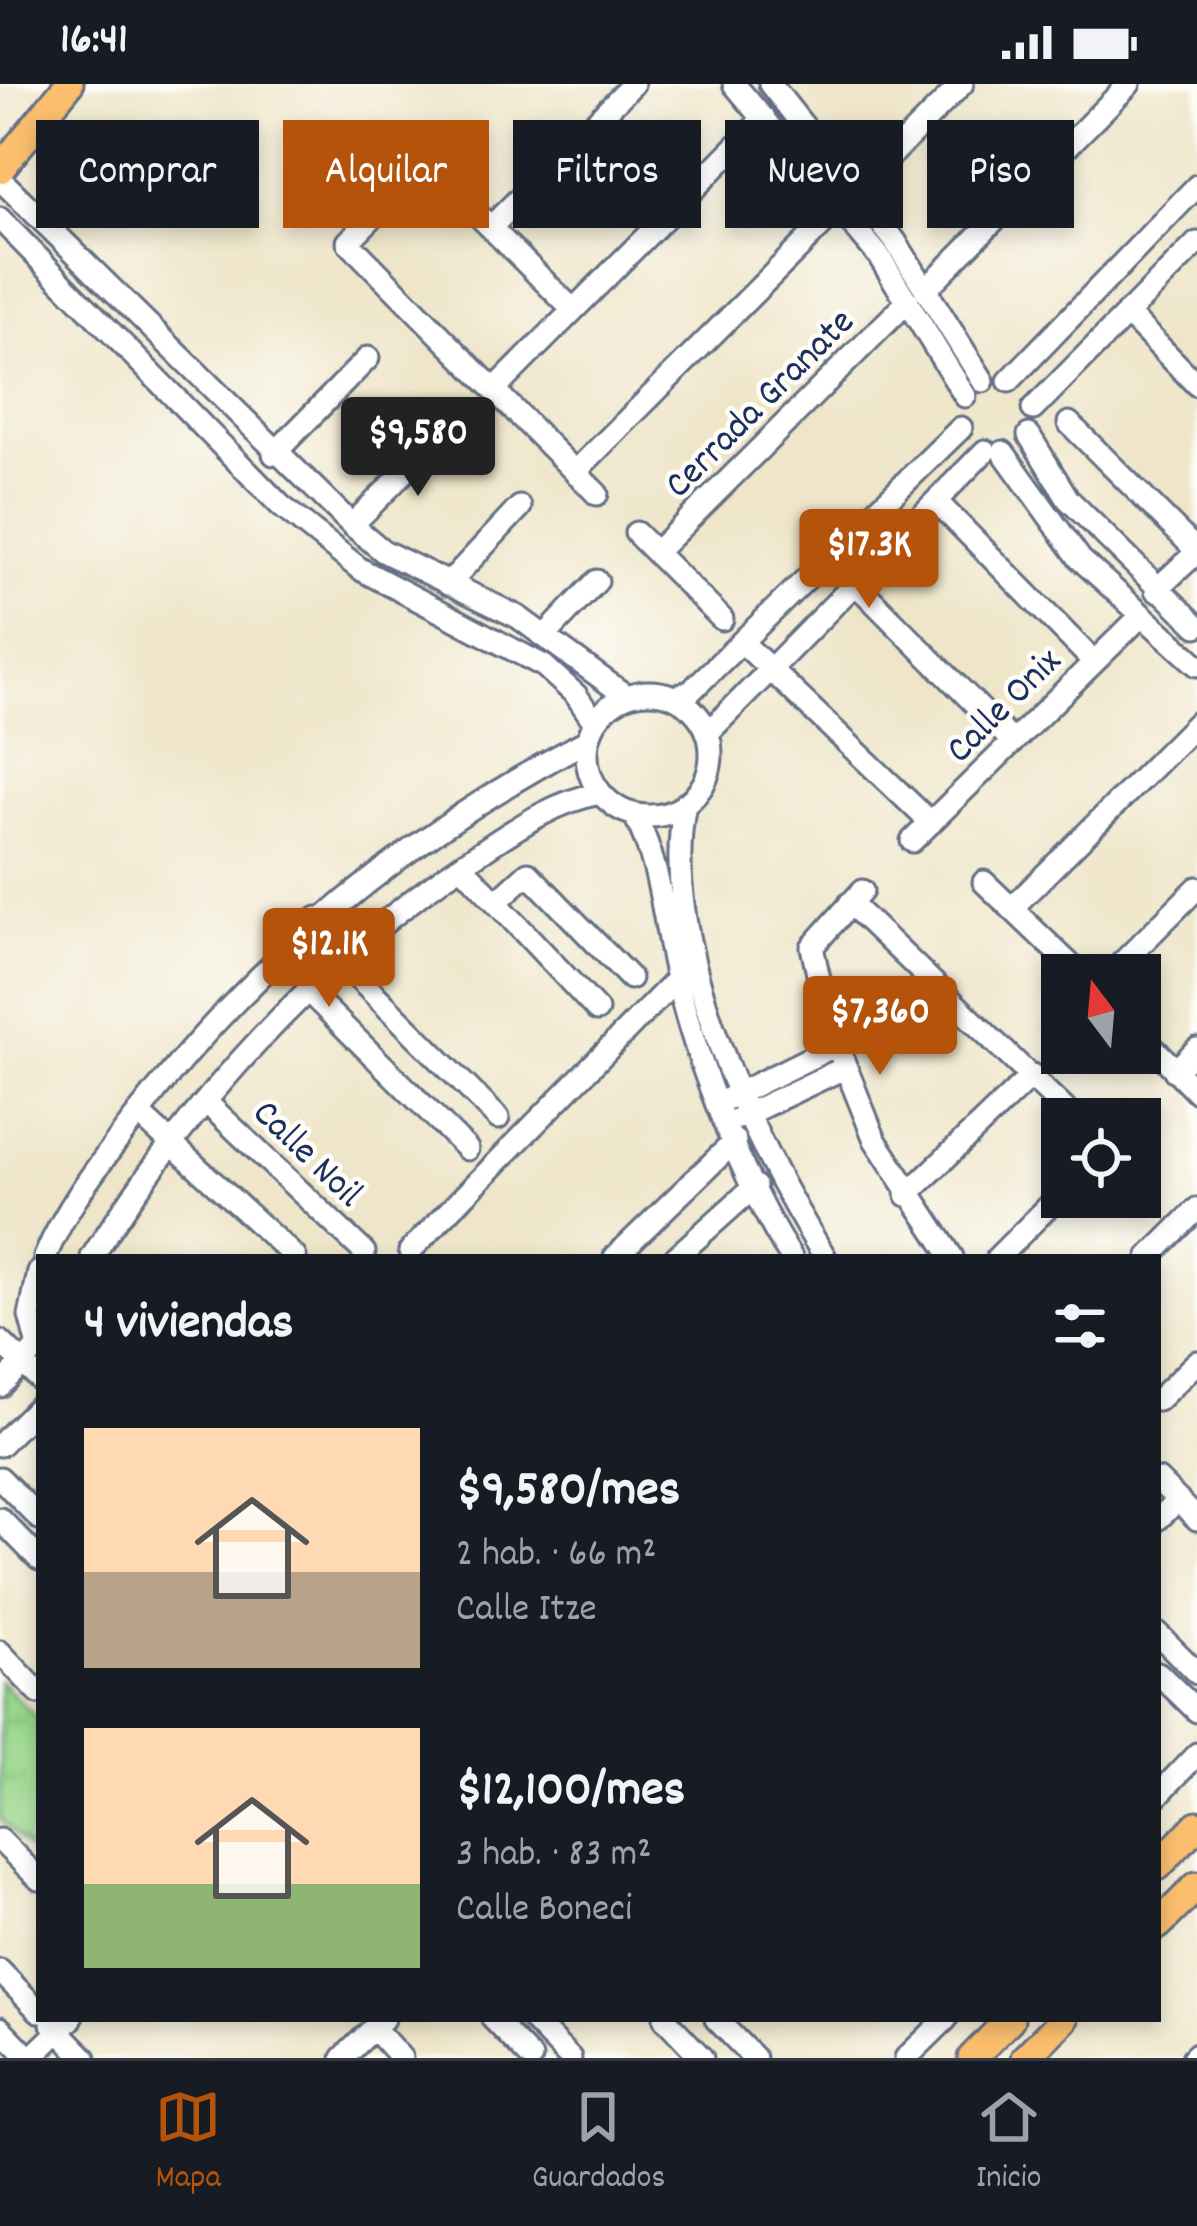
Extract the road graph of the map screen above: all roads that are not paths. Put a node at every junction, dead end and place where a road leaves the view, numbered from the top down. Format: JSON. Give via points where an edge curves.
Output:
{"nodes":[{"id":1,"x":69,"y":84,"type":"edge"},
{"id":2,"x":632,"y":84,"type":"edge"},
{"id":3,"x":734,"y":84,"type":"edge"},
{"id":4,"x":962,"y":84,"type":"edge"},
{"id":5,"x":1129,"y":84,"type":"edge"},
{"id":6,"x":781,"y":88,"type":"edge"},
{"id":7,"x":764,"y":118,"type":"joint"},
{"id":8,"x":805,"y":120,"type":"edge"},
{"id":9,"x":903,"y":143,"type":"edge"},
{"id":10,"x":0,"y":169,"type":"edge"},
{"id":11,"x":0,"y":179,"type":"edge"},
{"id":12,"x":1197,"y":186,"type":"edge"},
{"id":13,"x":0,"y":219,"type":"edge"},
{"id":14,"x":491,"y":227,"type":"junction"},
{"id":15,"x":819,"y":228,"type":"edge"},
{"id":16,"x":858,"y":228,"type":"edge"},
{"id":17,"x":879,"y":228,"type":"edge"},
{"id":18,"x":1197,"y":243,"type":"edge"},
{"id":19,"x":917,"y":295,"type":"junction"},
{"id":20,"x":573,"y":310,"type":"junction"},
{"id":21,"x":1127,"y":314,"type":"junction"},
{"id":22,"x":368,"y":358,"type":"dead end"},
{"id":23,"x":1009,"y":381,"type":"junction"},
{"id":24,"x":1197,"y":385,"type":"edge"},
{"id":25,"x":974,"y":388,"type":"junction"},
{"id":26,"x":494,"y":390,"type":"junction"},
{"id":27,"x":1033,"y":409,"type":"junction"},
{"id":28,"x":1069,"y":423,"type":"dead end"},
{"id":29,"x":961,"y":428,"type":"junction"},
{"id":30,"x":444,"y":432,"type":"dead end"},
{"id":31,"x":1028,"y":434,"type":"junction"},
{"id":32,"x":994,"y":452,"type":"junction"},
{"id":33,"x":274,"y":454,"type":"junction"},
{"id":34,"x":575,"y":472,"type":"junction"},
{"id":35,"x":597,"y":494,"type":"dead end"},
{"id":36,"x":936,"y":501,"type":"junction"},
{"id":37,"x":520,"y":507,"type":"dead end"},
{"id":38,"x":352,"y":525,"type":"junction"},
{"id":39,"x":637,"y":533,"type":"dead end"},
{"id":40,"x":656,"y":552,"type":"junction"},
{"id":41,"x":1197,"y":552,"type":"edge"},
{"id":42,"x":597,"y":581,"type":"dead end"},
{"id":43,"x":448,"y":584,"type":"junction"},
{"id":44,"x":856,"y":584,"type":"junction"},
{"id":45,"x":1156,"y":590,"type":"junction"},
{"id":46,"x":1140,"y":617,"type":"junction"},
{"id":47,"x":722,"y":619,"type":"dead end"},
{"id":48,"x":1197,"y":626,"type":"edge"},
{"id":49,"x":545,"y":635,"type":"junction"},
{"id":50,"x":742,"y":642,"type":"junction"},
{"id":51,"x":1094,"y":662,"type":"junction"},
{"id":52,"x":1197,"y":664,"type":"edge"},
{"id":53,"x":770,"y":668,"type":"junction"},
{"id":54,"x":626,"y":696,"type":"junction"},
{"id":55,"x":675,"y":697,"type":"junction"},
{"id":56,"x":1197,"y":723,"type":"edge"},
{"id":57,"x":592,"y":731,"type":"junction"},
{"id":58,"x":708,"y":733,"type":"junction"},
{"id":59,"x":1013,"y":742,"type":"junction"},
{"id":60,"x":600,"y":793,"type":"junction"},
{"id":61,"x":686,"y":804,"type":"junction"},
{"id":62,"x":634,"y":814,"type":"junction"},
{"id":63,"x":931,"y":824,"type":"junction"},
{"id":64,"x":913,"y":842,"type":"dead end"},
{"id":65,"x":461,"y":865,"type":"junction"},
{"id":66,"x":984,"y":882,"type":"dead end"},
{"id":67,"x":1197,"y":888,"type":"edge"},
{"id":68,"x":496,"y":902,"type":"junction"},
{"id":69,"x":1012,"y":908,"type":"junction"},
{"id":70,"x":317,"y":919,"type":"junction"},
{"id":71,"x":1059,"y":954,"type":"edge"},
{"id":72,"x":1131,"y":954,"type":"edge"},
{"id":73,"x":340,"y":960,"type":"junction"},
{"id":74,"x":630,"y":978,"type":"dead end"},
{"id":75,"x":676,"y":979,"type":"junction"},
{"id":76,"x":308,"y":991,"type":"junction"},
{"id":77,"x":597,"y":1010,"type":"dead end"},
{"id":78,"x":836,"y":1045,"type":"junction"},
{"id":79,"x":1197,"y":1049,"type":"edge"},
{"id":80,"x":1161,"y":1056,"type":"edge"},
{"id":81,"x":844,"y":1068,"type":"junction"},
{"id":82,"x":1175,"y":1071,"type":"junction"},
{"id":83,"x":1031,"y":1075,"type":"junction"},
{"id":84,"x":1197,"y":1092,"type":"edge"},
{"id":85,"x":1054,"y":1098,"type":"edge"},
{"id":86,"x":206,"y":1102,"type":"junction"},
{"id":87,"x":746,"y":1102,"type":"junction"},
{"id":88,"x":138,"y":1113,"type":"junction"},
{"id":89,"x":498,"y":1118,"type":"dead end"},
{"id":90,"x":728,"y":1122,"type":"junction"},
{"id":91,"x":173,"y":1141,"type":"junction"},
{"id":92,"x":467,"y":1149,"type":"dead end"},
{"id":93,"x":755,"y":1186,"type":"junction"},
{"id":94,"x":907,"y":1195,"type":"junction"},
{"id":95,"x":1041,"y":1214,"type":"edge"},
{"id":96,"x":1192,"y":1224,"type":"edge"},
{"id":97,"x":410,"y":1251,"type":"dead end"},
{"id":98,"x":364,"y":1252,"type":"dead end"},
{"id":99,"x":47,"y":1254,"type":"edge"},
{"id":100,"x":94,"y":1254,"type":"edge"},
{"id":101,"x":292,"y":1254,"type":"edge"},
{"id":102,"x":618,"y":1254,"type":"edge"},
{"id":103,"x":679,"y":1254,"type":"edge"},
{"id":104,"x":789,"y":1254,"type":"edge"},
{"id":105,"x":823,"y":1254,"type":"edge"},
{"id":106,"x":950,"y":1254,"type":"edge"},
{"id":107,"x":1001,"y":1254,"type":"edge"},
{"id":108,"x":1153,"y":1254,"type":"edge"},
{"id":109,"x":36,"y":1287,"type":"edge"},
{"id":110,"x":0,"y":1341,"type":"edge"},
{"id":111,"x":34,"y":1360,"type":"edge"},
{"id":112,"x":1197,"y":1361,"type":"edge"},
{"id":113,"x":0,"y":1386,"type":"edge"},
{"id":114,"x":1161,"y":1397,"type":"edge"},
{"id":115,"x":36,"y":1409,"type":"edge"},
{"id":116,"x":0,"y":1445,"type":"edge"},
{"id":117,"x":0,"y":1478,"type":"edge"},
{"id":118,"x":1164,"y":1488,"type":"edge"},
{"id":119,"x":36,"y":1515,"type":"edge"},
{"id":120,"x":0,"y":1519,"type":"edge"},
{"id":121,"x":1197,"y":1520,"type":"edge"},
{"id":122,"x":36,"y":1555,"type":"edge"},
{"id":123,"x":1161,"y":1637,"type":"edge"},
{"id":124,"x":0,"y":1652,"type":"edge"},
{"id":125,"x":1197,"y":1673,"type":"edge"},
{"id":126,"x":1161,"y":1676,"type":"edge"},
{"id":127,"x":36,"y":1690,"type":"edge"},
{"id":128,"x":1197,"y":1711,"type":"edge"},
{"id":129,"x":1197,"y":1754,"type":"edge"},
{"id":130,"x":1161,"y":1792,"type":"edge"},
{"id":131,"x":1197,"y":1825,"type":"edge"},
{"id":132,"x":0,"y":1840,"type":"edge"},
{"id":133,"x":1161,"y":1863,"type":"edge"},
{"id":134,"x":36,"y":1877,"type":"edge"},
{"id":135,"x":1197,"y":1886,"type":"edge"},
{"id":136,"x":1161,"y":1922,"type":"edge"},
{"id":137,"x":0,"y":1971,"type":"edge"},
{"id":138,"x":36,"y":2008,"type":"edge"},
{"id":139,"x":496,"y":2022,"type":"edge"},
{"id":140,"x":535,"y":2022,"type":"edge"},
{"id":141,"x":668,"y":2022,"type":"edge"},
{"id":142,"x":723,"y":2022,"type":"edge"},
{"id":143,"x":943,"y":2022,"type":"edge"},
{"id":144,"x":1007,"y":2022,"type":"edge"},
{"id":145,"x":1061,"y":2022,"type":"edge"},
{"id":146,"x":59,"y":2023,"type":"edge"},
{"id":147,"x":378,"y":2024,"type":"edge"},
{"id":148,"x":0,"y":2028,"type":"edge"},
{"id":149,"x":30,"y":2058,"type":"edge"},
{"id":150,"x":86,"y":2058,"type":"edge"},
{"id":151,"x":344,"y":2058,"type":"edge"},
{"id":152,"x":401,"y":2058,"type":"edge"},
{"id":153,"x":531,"y":2058,"type":"edge"},
{"id":154,"x":571,"y":2058,"type":"edge"},
{"id":155,"x":702,"y":2058,"type":"edge"},
{"id":156,"x":754,"y":2058,"type":"edge"},
{"id":157,"x":906,"y":2058,"type":"edge"},
{"id":158,"x":972,"y":2058,"type":"edge"},
{"id":159,"x":1025,"y":2058,"type":"edge"}],
"edges":[{"from":1,"to":10,"type":"main road"},
{"from":2,"to":14,"type":"street"},
{"from":3,"to":7,"type":"street"},
{"from":4,"to":9,"type":"street"},
{"from":5,"to":19,"type":"street","name":"Cerrada Granate"},
{"from":6,"to":8,"type":"street"},
{"from":7,"to":20,"type":"street"},
{"from":11,"to":33,"type":"street"},
{"from":12,"to":23,"type":"street"},
{"from":13,"to":57,"type":"street","via":[[281,506],[359,569],[544,665],[576,694]]},
{"from":14,"to":20,"type":"street"},
{"from":14,"to":26,"type":"street","via":[[427,163],[348,242]]},
{"from":15,"to":34,"type":"street"},
{"from":16,"to":19,"type":"street"},
{"from":17,"to":19,"type":"street"},
{"from":18,"to":21,"type":"street"},
{"from":19,"to":25,"type":"street"},
{"from":19,"to":40,"type":"street","name":"Cerrada Granate"},
{"from":20,"to":26,"type":"street"},
{"from":21,"to":24,"type":"street"},
{"from":21,"to":27,"type":"street"},
{"from":22,"to":33,"type":"street"},
{"from":23,"to":25,"type":"street"},
{"from":23,"to":27,"type":"street"},
{"from":25,"to":29,"type":"street"},
{"from":26,"to":34,"type":"street"},
{"from":27,"to":31,"type":"street"},
{"from":28,"to":41,"type":"street"},
{"from":29,"to":32,"type":"street"},
{"from":29,"to":50,"type":"street"},
{"from":30,"to":38,"type":"street"},
{"from":31,"to":32,"type":"street"},
{"from":31,"to":45,"type":"street","via":[[1068,499]]},
{"from":32,"to":36,"type":"street"},
{"from":32,"to":46,"type":"street","via":[[1080,559]]},
{"from":33,"to":38,"type":"street"},
{"from":34,"to":35,"type":"street"},
{"from":36,"to":44,"type":"street"},
{"from":36,"to":51,"type":"street"},
{"from":37,"to":43,"type":"street"},
{"from":38,"to":43,"type":"street"},
{"from":39,"to":40,"type":"street"},
{"from":40,"to":47,"type":"street"},
{"from":41,"to":45,"type":"street"},
{"from":42,"to":49,"type":"street"},
{"from":43,"to":49,"type":"street"},
{"from":44,"to":53,"type":"street"},
{"from":44,"to":59,"type":"street"},
{"from":45,"to":48,"type":"street"},
{"from":46,"to":51,"type":"street","name":"Calle Onix"},
{"from":46,"to":52,"type":"street"},
{"from":49,"to":54,"type":"street"},
{"from":50,"to":53,"type":"street"},
{"from":50,"to":55,"type":"street"},
{"from":51,"to":59,"type":"street","name":"Calle Onix"},
{"from":53,"to":58,"type":"street"},
{"from":53,"to":63,"type":"street"},
{"from":54,"to":55,"type":"street"},
{"from":54,"to":57,"type":"street"},
{"from":55,"to":58,"type":"street"},
{"from":56,"to":69,"type":"street"},
{"from":57,"to":60,"type":"street","via":[[587,759]]},
{"from":57,"to":70,"type":"street"},
{"from":58,"to":61,"type":"street","via":[[708,772]]},
{"from":59,"to":63,"type":"street","name":"Calle Onix"},
{"from":60,"to":62,"type":"street"},
{"from":60,"to":65,"type":"street","via":[[547,811]]},
{"from":61,"to":62,"type":"street"},
{"from":61,"to":87,"type":"street","via":[[677,845],[684,927]]},
{"from":62,"to":75,"type":"street","via":[[658,870]]},
{"from":63,"to":64,"type":"street","name":"Calle Onix"},
{"from":65,"to":68,"type":"street"},
{"from":65,"to":73,"type":"street"},
{"from":66,"to":69,"type":"street"},
{"from":67,"to":72,"type":"street"},
{"from":68,"to":74,"type":"street","via":[[528,873]]},
{"from":68,"to":77,"type":"street"},
{"from":69,"to":71,"type":"street"},
{"from":70,"to":73,"type":"street"},
{"from":70,"to":88,"type":"street","via":[[221,1014]]},
{"from":73,"to":76,"type":"street"},
{"from":73,"to":89,"type":"street"},
{"from":75,"to":90,"type":"street"},
{"from":75,"to":97,"type":"street"},
{"from":76,"to":86,"type":"street"},
{"from":76,"to":92,"type":"street"},
{"from":78,"to":81,"type":"street"},
{"from":78,"to":83,"type":"street","via":[[812,947],[856,897]]},
{"from":78,"to":87,"type":"street"},
{"from":79,"to":82,"type":"street"},
{"from":80,"to":82,"type":"street"},
{"from":81,"to":87,"type":"street"},
{"from":81,"to":94,"type":"street"},
{"from":82,"to":84,"type":"street"},
{"from":83,"to":85,"type":"street"},
{"from":83,"to":94,"type":"street"},
{"from":86,"to":91,"type":"street"},
{"from":86,"to":98,"type":"street","name":"Calle Noil"},
{"from":87,"to":90,"type":"street"},
{"from":87,"to":105,"type":"street"},
{"from":88,"to":91,"type":"street"},
{"from":88,"to":99,"type":"street"},
{"from":90,"to":93,"type":"street"},
{"from":90,"to":102,"type":"street"},
{"from":91,"to":100,"type":"street"},
{"from":91,"to":101,"type":"street"},
{"from":93,"to":103,"type":"street"},
{"from":93,"to":104,"type":"street"},
{"from":94,"to":106,"type":"street"},
{"from":95,"to":107,"type":"street"},
{"from":96,"to":108,"type":"street"},
{"from":109,"to":111,"type":"street"},
{"from":110,"to":111,"type":"street"},
{"from":111,"to":113,"type":"street"},
{"from":112,"to":114,"type":"street"},
{"from":115,"to":116,"type":"street"},
{"from":117,"to":119,"type":"street"},
{"from":118,"to":121,"type":"street"},
{"from":120,"to":122,"type":"street"},
{"from":123,"to":125,"type":"street"},
{"from":124,"to":127,"type":"street"},
{"from":126,"to":128,"type":"street"},
{"from":129,"to":130,"type":"street"},
{"from":131,"to":133,"type":"main road"},
{"from":132,"to":134,"type":"street"},
{"from":135,"to":136,"type":"main road"},
{"from":137,"to":138,"type":"street"},
{"from":139,"to":153,"type":"street"},
{"from":140,"to":154,"type":"street"},
{"from":141,"to":155,"type":"street"},
{"from":142,"to":156,"type":"street"},
{"from":143,"to":157,"type":"street"},
{"from":144,"to":158,"type":"main road"},
{"from":145,"to":159,"type":"main road"},
{"from":146,"to":149,"type":"street"},
{"from":146,"to":150,"type":"street"},
{"from":147,"to":151,"type":"street"},
{"from":147,"to":152,"type":"street"},
{"from":148,"to":149,"type":"street"}]}
